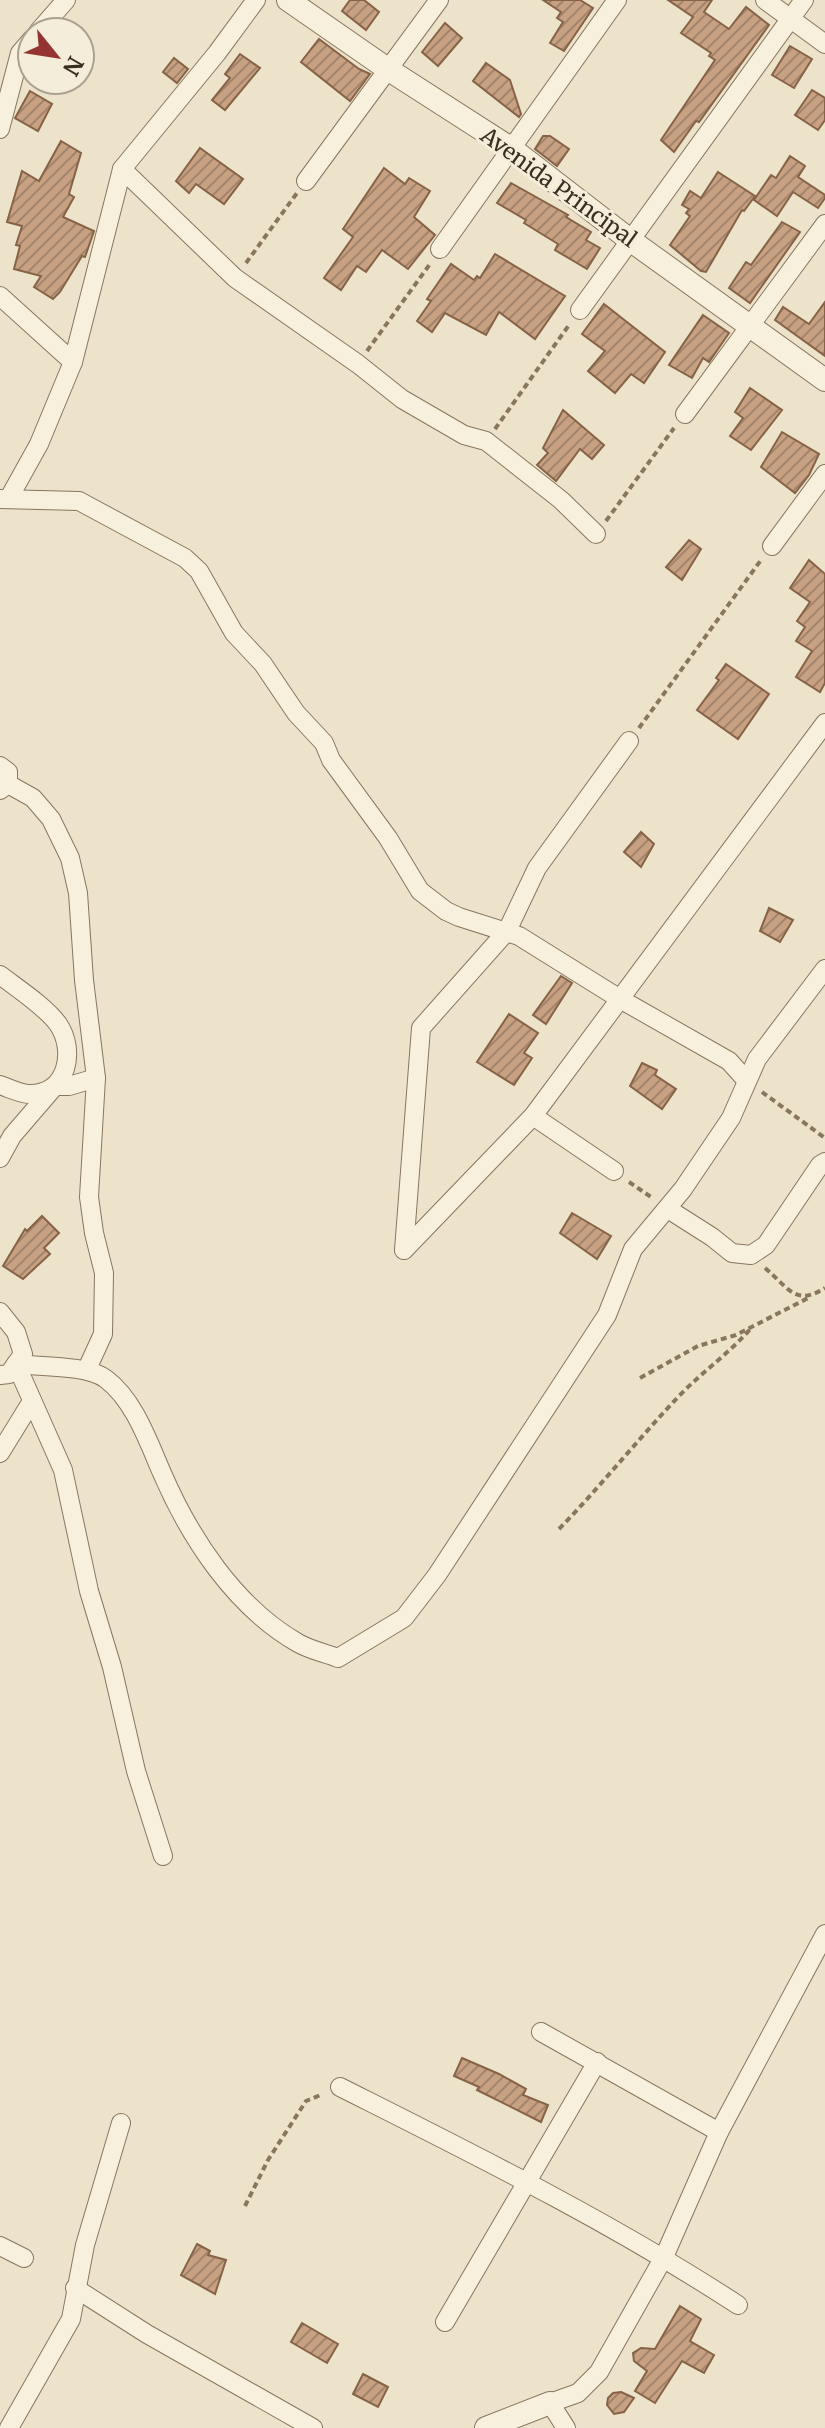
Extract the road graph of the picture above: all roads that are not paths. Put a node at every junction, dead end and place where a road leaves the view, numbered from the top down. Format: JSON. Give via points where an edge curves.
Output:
{"nodes":[{"id":1,"x":66,"y":0,"type":"edge"},
{"id":2,"x":256,"y":0,"type":"edge"},
{"id":3,"x":288,"y":0,"type":"edge"},
{"id":4,"x":439,"y":0,"type":"edge"},
{"id":5,"x":617,"y":0,"type":"edge"},
{"id":6,"x":765,"y":0,"type":"edge"},
{"id":7,"x":804,"y":0,"type":"edge"},
{"id":8,"x":52,"y":16,"type":"edge"},
{"id":9,"x":791,"y":17,"type":"junction"},
{"id":10,"x":825,"y":44,"type":"edge"},
{"id":11,"x":16,"y":68,"type":"edge"},
{"id":12,"x":389,"y":70,"type":"junction"},
{"id":13,"x":0,"y":129,"type":"edge"},
{"id":14,"x":512,"y":149,"type":"junction"},
{"id":15,"x":122,"y":169,"type":"junction"},
{"id":16,"x":306,"y":181,"type":"road end"},
{"id":17,"x":825,"y":224,"type":"edge"},
{"id":18,"x":630,"y":240,"type":"junction"},
{"id":19,"x":440,"y":249,"type":"road end"},
{"id":20,"x":0,"y":296,"type":"edge"},
{"id":21,"x":580,"y":310,"type":"road end"},
{"id":22,"x":750,"y":326,"type":"junction"},
{"id":23,"x":73,"y":362,"type":"junction"},
{"id":24,"x":825,"y":380,"type":"edge"},
{"id":25,"x":685,"y":414,"type":"road end"},
{"id":26,"x":825,"y":474,"type":"edge"},
{"id":27,"x":4,"y":498,"type":"edge"},
{"id":28,"x":596,"y":534,"type":"road end"},
{"id":29,"x":772,"y":546,"type":"road end"},
{"id":30,"x":825,"y":723,"type":"edge"},
{"id":31,"x":629,"y":741,"type":"road end"},
{"id":32,"x":0,"y":766,"type":"edge"},
{"id":33,"x":4,"y":787,"type":"edge"},
{"id":34,"x":507,"y":931,"type":"junction"},
{"id":35,"x":825,"y":969,"type":"edge"},
{"id":36,"x":0,"y":975,"type":"edge"},
{"id":37,"x":620,"y":999,"type":"junction"},
{"id":38,"x":96,"y":1078,"type":"junction"},
{"id":39,"x":747,"y":1081,"type":"junction"},
{"id":40,"x":0,"y":1085,"type":"edge"},
{"id":41,"x":55,"y":1086,"type":"junction"},
{"id":42,"x":533,"y":1116,"type":"junction"},
{"id":43,"x":0,"y":1158,"type":"edge"},
{"id":44,"x":825,"y":1162,"type":"edge"},
{"id":45,"x":614,"y":1171,"type":"road end"},
{"id":46,"x":668,"y":1209,"type":"junction"},
{"id":47,"x":0,"y":1312,"type":"edge"},
{"id":48,"x":16,"y":1364,"type":"junction"},
{"id":49,"x":87,"y":1369,"type":"junction"},
{"id":50,"x":0,"y":1375,"type":"edge"},
{"id":51,"x":32,"y":1401,"type":"junction"},
{"id":52,"x":0,"y":1453,"type":"edge"},
{"id":53,"x":163,"y":1856,"type":"dead end"},
{"id":54,"x":825,"y":1934,"type":"edge"},
{"id":55,"x":541,"y":2032,"type":"dead end"},
{"id":56,"x":597,"y":2062,"type":"junction"},
{"id":57,"x":340,"y":2087,"type":"road end"},
{"id":58,"x":121,"y":2123,"type":"dead end"},
{"id":59,"x":719,"y":2132,"type":"junction"},
{"id":60,"x":527,"y":2182,"type":"junction"},
{"id":61,"x":0,"y":2246,"type":"edge"},
{"id":62,"x":664,"y":2257,"type":"junction"},
{"id":63,"x":24,"y":2258,"type":"dead end"},
{"id":64,"x":75,"y":2288,"type":"junction"},
{"id":65,"x":738,"y":2305,"type":"dead end"},
{"id":66,"x":445,"y":2322,"type":"dead end"},
{"id":67,"x":550,"y":2403,"type":"junction"},
{"id":68,"x":9,"y":2428,"type":"edge"},
{"id":69,"x":313,"y":2428,"type":"edge"},
{"id":70,"x":486,"y":2428,"type":"edge"},
{"id":71,"x":566,"y":2428,"type":"edge"}],
"edges":[{"from":1,"to":8,"type":"street"},
{"from":2,"to":15,"type":"street"},
{"from":3,"to":12,"type":"street","name":"Avenida Principal"},
{"from":4,"to":12,"type":"street"},
{"from":5,"to":14,"type":"street"},
{"from":6,"to":9,"type":"street"},
{"from":7,"to":9,"type":"street"},
{"from":9,"to":10,"type":"street"},
{"from":9,"to":18,"type":"street"},
{"from":11,"to":13,"type":"street"},
{"from":12,"to":14,"type":"street","name":"Avenida Principal"},
{"from":12,"to":16,"type":"street"},
{"from":14,"to":18,"type":"street","name":"Avenida Principal"},
{"from":14,"to":19,"type":"street"},
{"from":15,"to":23,"type":"street"},
{"from":15,"to":28,"type":"street","via":[[235,278],[402,399],[464,435],[486,441]]},
{"from":17,"to":22,"type":"street"},
{"from":18,"to":21,"type":"street"},
{"from":18,"to":22,"type":"street","name":"Avenida Principal"},
{"from":20,"to":23,"type":"street"},
{"from":22,"to":24,"type":"street","name":"Avenida Principal"},
{"from":22,"to":25,"type":"street"},
{"from":23,"to":27,"type":"street","via":[[39,444]]},
{"from":26,"to":29,"type":"street"},
{"from":27,"to":34,"type":"street","via":[[79,501],[185,558],[199,571],[234,633],[324,743],[420,891],[459,917]]},
{"from":30,"to":37,"type":"street"},
{"from":31,"to":34,"type":"street","via":[[537,868]]},
{"from":32,"to":33,"type":"street","via":[[8,772]]},
{"from":33,"to":38,"type":"street","via":[[33,798],[51,819],[70,858]]},
{"from":34,"to":37,"type":"street"},
{"from":34,"to":42,"type":"street","via":[[421,1028],[404,1250]]},
{"from":35,"to":39,"type":"street","via":[[757,1059]]},
{"from":36,"to":41,"type":"street","via":[[58,1024],[68,1050],[67,1069]]},
{"from":37,"to":39,"type":"street","via":[[729,1061]]},
{"from":37,"to":42,"type":"street"},
{"from":38,"to":41,"type":"street"},
{"from":38,"to":49,"type":"street","via":[[89,1197],[104,1273],[103,1334]]},
{"from":39,"to":46,"type":"street","via":[[731,1118]]},
{"from":40,"to":41,"type":"street","via":[[27,1094]]},
{"from":41,"to":43,"type":"street"},
{"from":42,"to":45,"type":"street"},
{"from":44,"to":46,"type":"street","via":[[766,1245],[751,1255],[732,1253]]},
{"from":46,"to":49,"type":"street","via":[[633,1249],[607,1315],[437,1575],[404,1618],[338,1658],[300,1645],[265,1621],[223,1577],[172,1497],[128,1403],[106,1379]]},
{"from":47,"to":48,"type":"street","via":[[16,1332],[23,1354]]},
{"from":48,"to":49,"type":"street"},
{"from":48,"to":50,"type":"street","via":[[9,1374]]},
{"from":48,"to":51,"type":"street"},
{"from":51,"to":52,"type":"street"},
{"from":51,"to":53,"type":"street","via":[[63,1470],[89,1591]]},
{"from":54,"to":59,"type":"street"},
{"from":55,"to":56,"type":"street"},
{"from":56,"to":59,"type":"street"},
{"from":56,"to":60,"type":"street"},
{"from":57,"to":60,"type":"street"},
{"from":58,"to":64,"type":"street"},
{"from":59,"to":62,"type":"street"},
{"from":60,"to":62,"type":"street"},
{"from":60,"to":66,"type":"street"},
{"from":61,"to":63,"type":"street"},
{"from":62,"to":65,"type":"street"},
{"from":62,"to":67,"type":"street","via":[[599,2372],[578,2393]]},
{"from":64,"to":68,"type":"street","via":[[71,2319]]},
{"from":64,"to":69,"type":"street"},
{"from":67,"to":70,"type":"street"},
{"from":67,"to":71,"type":"street"}]}
